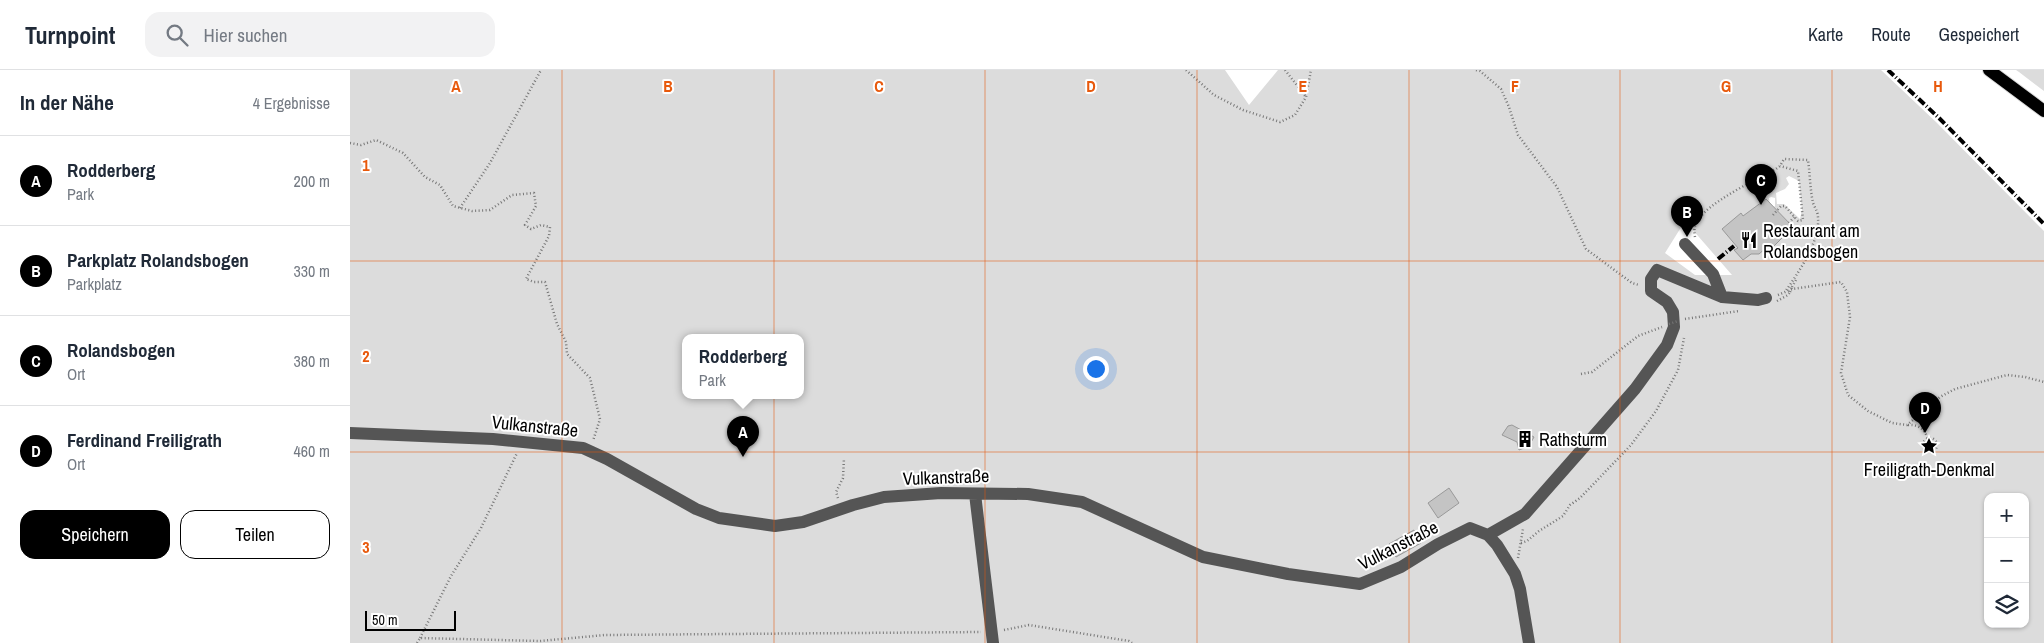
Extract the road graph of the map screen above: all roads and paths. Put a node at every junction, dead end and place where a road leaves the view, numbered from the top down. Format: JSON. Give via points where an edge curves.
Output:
{"nodes":[{"id":1,"x":541,"y":70,"type":"edge"},
{"id":2,"x":1186,"y":70,"type":"edge"},
{"id":3,"x":1285,"y":70,"type":"edge"},
{"id":4,"x":1311,"y":70,"type":"edge"},
{"id":5,"x":1476,"y":70,"type":"edge"},
{"id":6,"x":1993,"y":72,"type":"edge"},
{"id":7,"x":1306,"y":97,"type":"junction"},
{"id":8,"x":2044,"y":111,"type":"edge"},
{"id":9,"x":350,"y":143,"type":"edge"},
{"id":10,"x":1780,"y":166,"type":"junction"},
{"id":11,"x":460,"y":208,"type":"junction"},
{"id":12,"x":1773,"y":215,"type":"dead end"},
{"id":13,"x":1795,"y":216,"type":"junction"},
{"id":14,"x":1789,"y":223,"type":"dead end"},
{"id":15,"x":1690,"y":242,"type":"joint"},
{"id":16,"x":1804,"y":265,"type":"junction"},
{"id":17,"x":1651,"y":287,"type":"junction"},
{"id":18,"x":1788,"y":295,"type":"dead end"},
{"id":19,"x":1722,"y":297,"type":"junction"},
{"id":20,"x":1766,"y":298,"type":"dead end"},
{"id":21,"x":1683,"y":312,"type":"dead end"},
{"id":22,"x":1684,"y":319,"type":"dead end"},
{"id":23,"x":1678,"y":321,"type":"dead end"},
{"id":24,"x":1684,"y":334,"type":"dead end"},
{"id":25,"x":1581,"y":374,"type":"dead end"},
{"id":26,"x":2044,"y":382,"type":"edge"},
{"id":27,"x":1907,"y":425,"type":"junction"},
{"id":28,"x":350,"y":433,"type":"edge"},
{"id":29,"x":1928,"y":438,"type":"junction"},
{"id":30,"x":517,"y":441,"type":"junction"},
{"id":31,"x":1929,"y":444,"type":"dead end"},
{"id":32,"x":591,"y":451,"type":"junction"},
{"id":33,"x":844,"y":458,"type":"dead end"},
{"id":34,"x":975,"y":494,"type":"junction"},
{"id":35,"x":841,"y":509,"type":"junction"},
{"id":36,"x":1488,"y":535,"type":"junction"},
{"id":37,"x":1521,"y":543,"type":"dead end"},
{"id":38,"x":992,"y":637,"type":"edge"},
{"id":39,"x":420,"y":638,"type":"junction"},
{"id":40,"x":560,"y":639,"type":"junction"},
{"id":41,"x":417,"y":643,"type":"edge"},
{"id":42,"x":566,"y":643,"type":"edge"},
{"id":43,"x":1132,"y":643,"type":"edge"},
{"id":44,"x":1530,"y":643,"type":"edge"}],
"edges":[{"from":1,"to":11,"type":"path","via":[[490,163]]},
{"from":2,"to":7,"type":"path","via":[[1214,94],[1243,110],[1280,122],[1295,115]]},
{"from":3,"to":7,"type":"path"},
{"from":4,"to":7,"type":"path"},
{"from":5,"to":17,"type":"path","via":[[1501,89],[1518,135],[1557,187],[1586,249],[1632,284]]},
{"from":6,"to":8,"type":"main road"},
{"from":9,"to":11,"type":"path","via":[[361,145],[376,140],[403,153],[424,176],[440,185],[453,206]]},
{"from":10,"to":13,"type":"path","via":[[1798,171],[1802,220],[1798,221]]},
{"from":10,"to":15,"type":"path","via":[[1704,212],[1696,223]]},
{"from":10,"to":16,"type":"path","via":[[1784,159],[1808,160],[1818,219]]},
{"from":11,"to":32,"type":"path","via":[[490,210],[512,195],[534,192],[536,206],[525,225],[531,229],[541,225],[550,227],[549,236],[526,279],[545,282],[556,324],[566,342],[567,354],[590,378],[600,419]]},
{"from":12,"to":13,"type":"path","via":[[1785,206]]},
{"from":13,"to":14,"type":"path"},
{"from":15,"to":19,"type":"lane","via":[[1713,274]]},
{"from":16,"to":18,"type":"path","bridge":true},
{"from":16,"to":27,"type":"path","via":[[1784,293],[1832,282],[1841,282],[1845,286],[1850,317],[1841,373],[1848,395],[1868,411],[1892,423]]},
{"from":17,"to":19,"type":"lane","via":[[1650,279],[1657,270]]},
{"from":17,"to":36,"type":"lane","via":[[1651,291],[1667,302],[1673,312],[1674,327],[1667,345],[1635,389],[1525,514]]},
{"from":19,"to":20,"type":"lane"},
{"from":21,"to":22,"type":"path"},
{"from":23,"to":25,"type":"path","bridge":true,"via":[[1638,336],[1592,372]]},
{"from":24,"to":37,"type":"path","via":[[1678,370],[1656,411],[1631,445],[1570,505],[1564,516]]},
{"from":26,"to":27,"type":"path","via":[[2007,376],[1955,389],[1940,397]]},
{"from":27,"to":29,"type":"path","via":[[1922,429]]},
{"from":28,"to":30,"type":"lane","name":"Vulkanstraße"},
{"from":29,"to":29,"type":"path","via":[[1923,441],[1922,449],[1933,452],[1938,442]]},
{"from":29,"to":31,"type":"path"},
{"from":30,"to":32,"type":"lane","name":"Vulkanstraße"},
{"from":30,"to":39,"type":"path","via":[[518,450],[499,492]]},
{"from":32,"to":35,"type":"lane","name":"Vulkanstraße","via":[[696,509],[719,518],[775,526],[803,522]]},
{"from":33,"to":35,"type":"path","via":[[843,478],[836,492]]},
{"from":34,"to":35,"type":"lane","name":"Vulkanstraße","via":[[884,497]]},
{"from":34,"to":36,"type":"lane","name":"Vulkanstraße","via":[[1028,494],[1082,502],[1203,557],[1360,584],[1402,567],[1470,528]]},
{"from":34,"to":38,"type":"lane"},
{"from":36,"to":44,"type":"lane","via":[[1515,574]]},
{"from":38,"to":40,"type":"path","via":[[605,635]]},
{"from":38,"to":43,"type":"path","via":[[1030,625]]},
{"from":39,"to":40,"type":"path","via":[[540,642]]},
{"from":39,"to":41,"type":"path"},
{"from":40,"to":42,"type":"path"}]}
